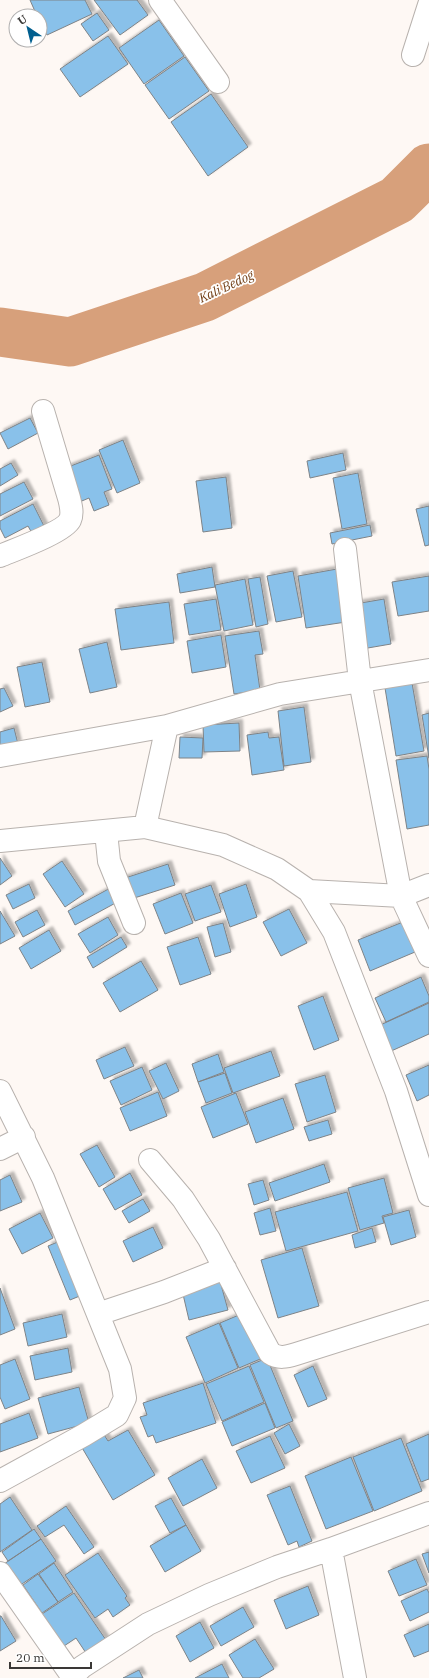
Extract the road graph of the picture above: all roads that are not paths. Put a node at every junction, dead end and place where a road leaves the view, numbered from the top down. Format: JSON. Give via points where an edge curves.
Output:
{"nodes":[{"id":1,"x":160,"y":0,"type":"edge"},
{"id":2,"x":429,"y":5,"type":"edge"},
{"id":3,"x":413,"y":54,"type":"dead end"},
{"id":4,"x":218,"y":82,"type":"dead end"},
{"id":5,"x":43,"y":412,"type":"dead end"},
{"id":6,"x":344,"y":549,"type":"dead end"},
{"id":7,"x":0,"y":556,"type":"edge"},
{"id":8,"x":429,"y":670,"type":"edge"},
{"id":9,"x":360,"y":681,"type":"junction"},
{"id":10,"x":167,"y":726,"type":"junction"},
{"id":11,"x":0,"y":756,"type":"edge"},
{"id":12,"x":145,"y":827,"type":"junction"},
{"id":13,"x":106,"y":832,"type":"junction"},
{"id":14,"x":0,"y":841,"type":"edge"},
{"id":15,"x":429,"y":885,"type":"edge"},
{"id":16,"x":309,"y":891,"type":"junction"},
{"id":17,"x":401,"y":896,"type":"junction"},
{"id":18,"x":134,"y":923,"type":"dead end"},
{"id":19,"x":429,"y":956,"type":"edge"},
{"id":20,"x":0,"y":1091,"type":"edge"},
{"id":21,"x":24,"y":1138,"type":"junction"},
{"id":22,"x":0,"y":1149,"type":"edge"},
{"id":23,"x":150,"y":1160,"type":"dead end"},
{"id":24,"x":429,"y":1195,"type":"edge"},
{"id":25,"x":225,"y":1268,"type":"junction"},
{"id":26,"x":429,"y":1312,"type":"edge"},
{"id":27,"x":98,"y":1314,"type":"junction"},
{"id":28,"x":0,"y":1481,"type":"edge"},
{"id":29,"x":429,"y":1513,"type":"edge"},
{"id":30,"x":331,"y":1550,"type":"junction"},
{"id":31,"x":0,"y":1573,"type":"edge"},
{"id":32,"x":72,"y":1677,"type":"edge"},
{"id":33,"x":355,"y":1678,"type":"edge"}],
"edges":[{"from":1,"to":4,"type":"street"},
{"from":2,"to":3,"type":"street"},
{"from":5,"to":7,"type":"street","via":[[69,498],[72,511],[70,519],[60,530]]},
{"from":6,"to":9,"type":"street"},
{"from":8,"to":9,"type":"street"},
{"from":9,"to":10,"type":"street","via":[[280,694]]},
{"from":9,"to":17,"type":"street"},
{"from":10,"to":11,"type":"street"},
{"from":10,"to":12,"type":"street"},
{"from":12,"to":13,"type":"street"},
{"from":12,"to":16,"type":"street","via":[[230,847],[277,869]]},
{"from":13,"to":14,"type":"street"},
{"from":13,"to":18,"type":"street","via":[[110,861]]},
{"from":15,"to":17,"type":"street"},
{"from":16,"to":17,"type":"street"},
{"from":16,"to":24,"type":"street","via":[[334,932],[396,1091]]},
{"from":17,"to":19,"type":"street"},
{"from":20,"to":21,"type":"street"},
{"from":21,"to":22,"type":"street"},
{"from":21,"to":27,"type":"street"},
{"from":23,"to":25,"type":"street","via":[[183,1199]]},
{"from":25,"to":26,"type":"street","via":[[270,1353],[276,1357],[296,1354]]},
{"from":25,"to":27,"type":"street"},
{"from":27,"to":28,"type":"street","via":[[120,1369],[125,1398],[117,1414]]},
{"from":29,"to":30,"type":"street"},
{"from":30,"to":32,"type":"street","via":[[277,1567],[208,1595],[148,1624],[82,1667]]},
{"from":30,"to":33,"type":"street"},
{"from":31,"to":32,"type":"street"}]}
